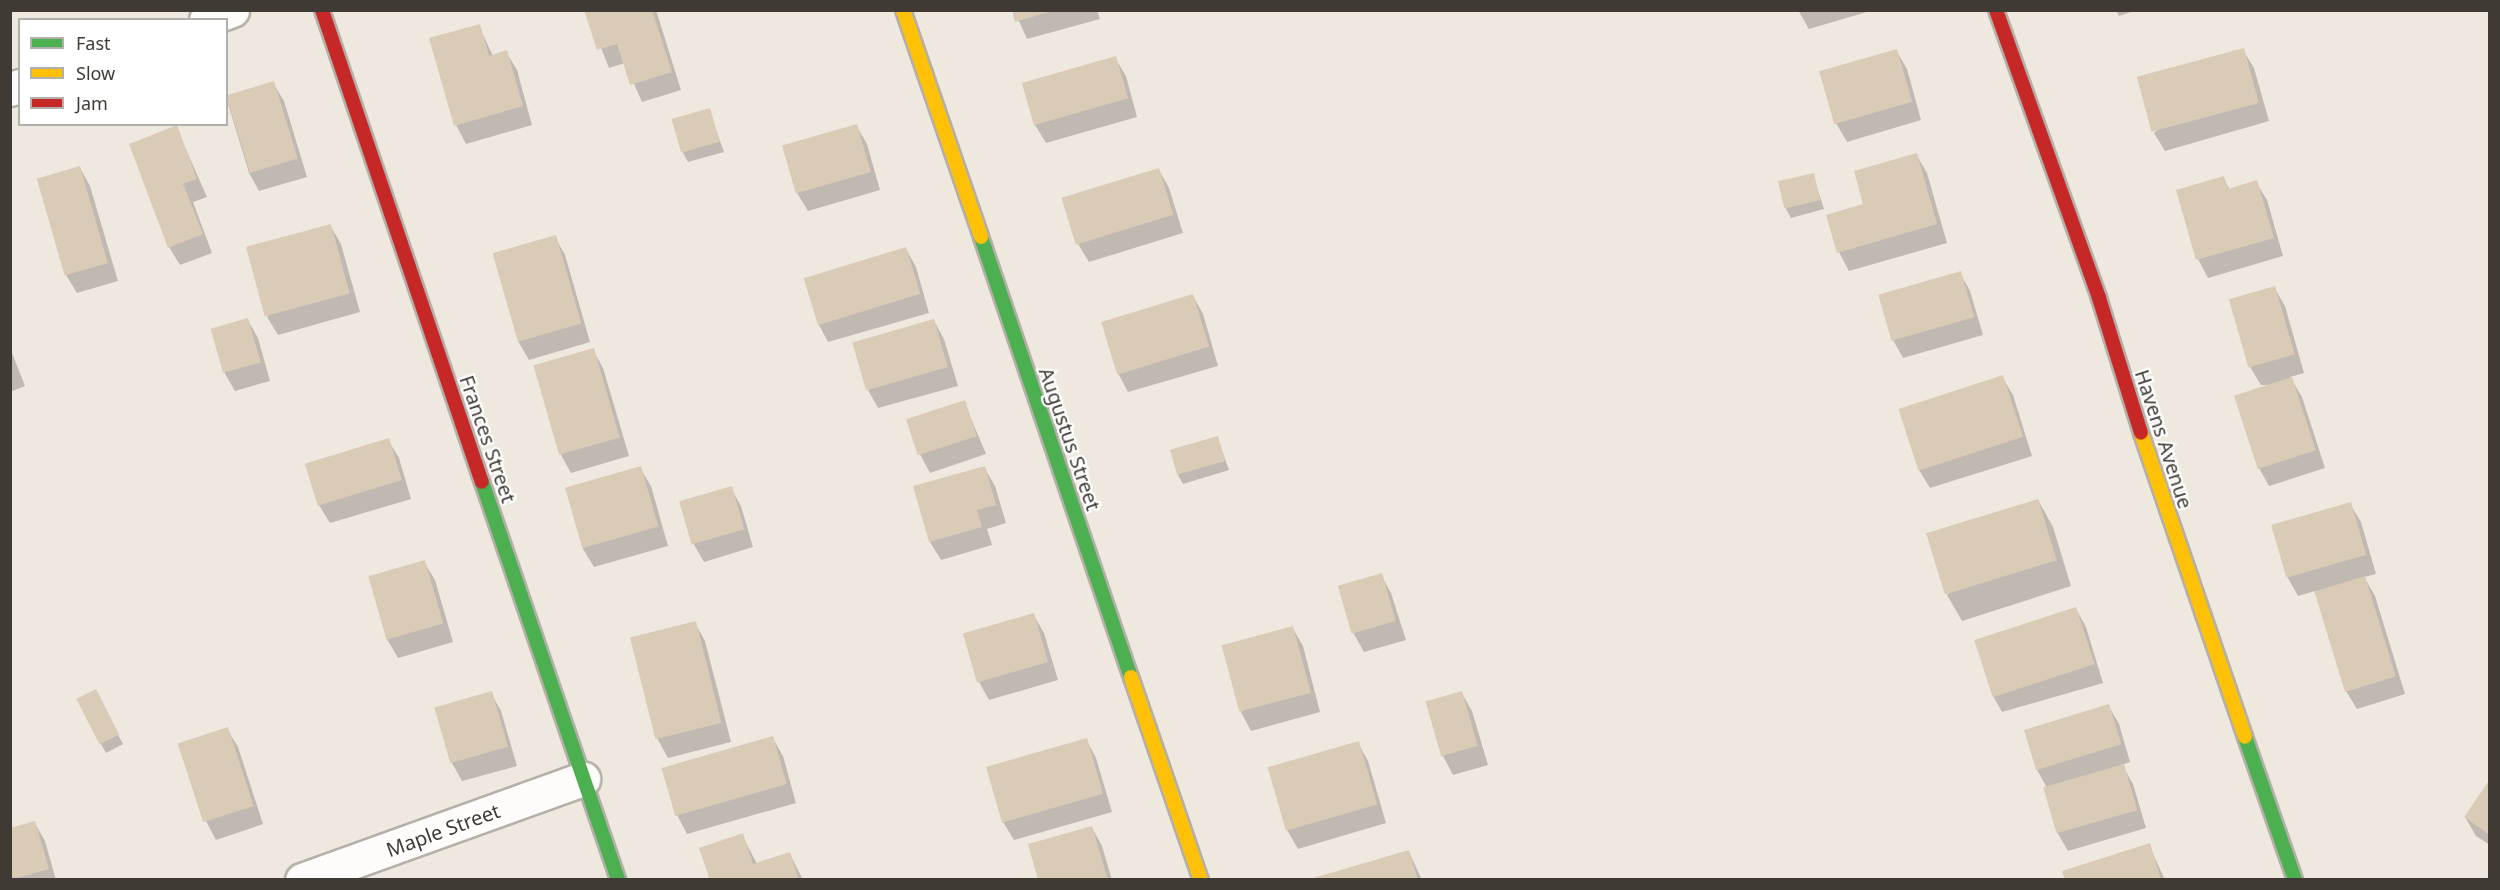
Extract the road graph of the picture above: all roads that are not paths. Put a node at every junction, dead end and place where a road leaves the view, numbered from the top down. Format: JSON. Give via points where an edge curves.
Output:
{"nodes":[{"id":1,"x":232,"y":10,"type":"edge"},
{"id":2,"x":322,"y":10,"type":"edge"},
{"id":3,"x":903,"y":10,"type":"edge"},
{"id":4,"x":1996,"y":10,"type":"edge"},
{"id":5,"x":211,"y":18,"type":"edge"},
{"id":6,"x":583,"y":779,"type":"junction"},
{"id":7,"x":302,"y":879,"type":"edge"},
{"id":8,"x":618,"y":879,"type":"edge"},
{"id":9,"x":1201,"y":879,"type":"edge"},
{"id":10,"x":2295,"y":879,"type":"edge"}],
"edges":[{"from":1,"to":5,"type":"street"},
{"from":2,"to":6,"type":"street","name":"Frances Street"},
{"from":3,"to":9,"type":"street","name":"Augustus Street"},
{"from":4,"to":10,"type":"street","name":"Havens Avenue","via":[[2099,298],[2154,473]]},
{"from":6,"to":7,"type":"street","name":"Maple Street"},
{"from":6,"to":8,"type":"street","name":"Frances Street"}]}
